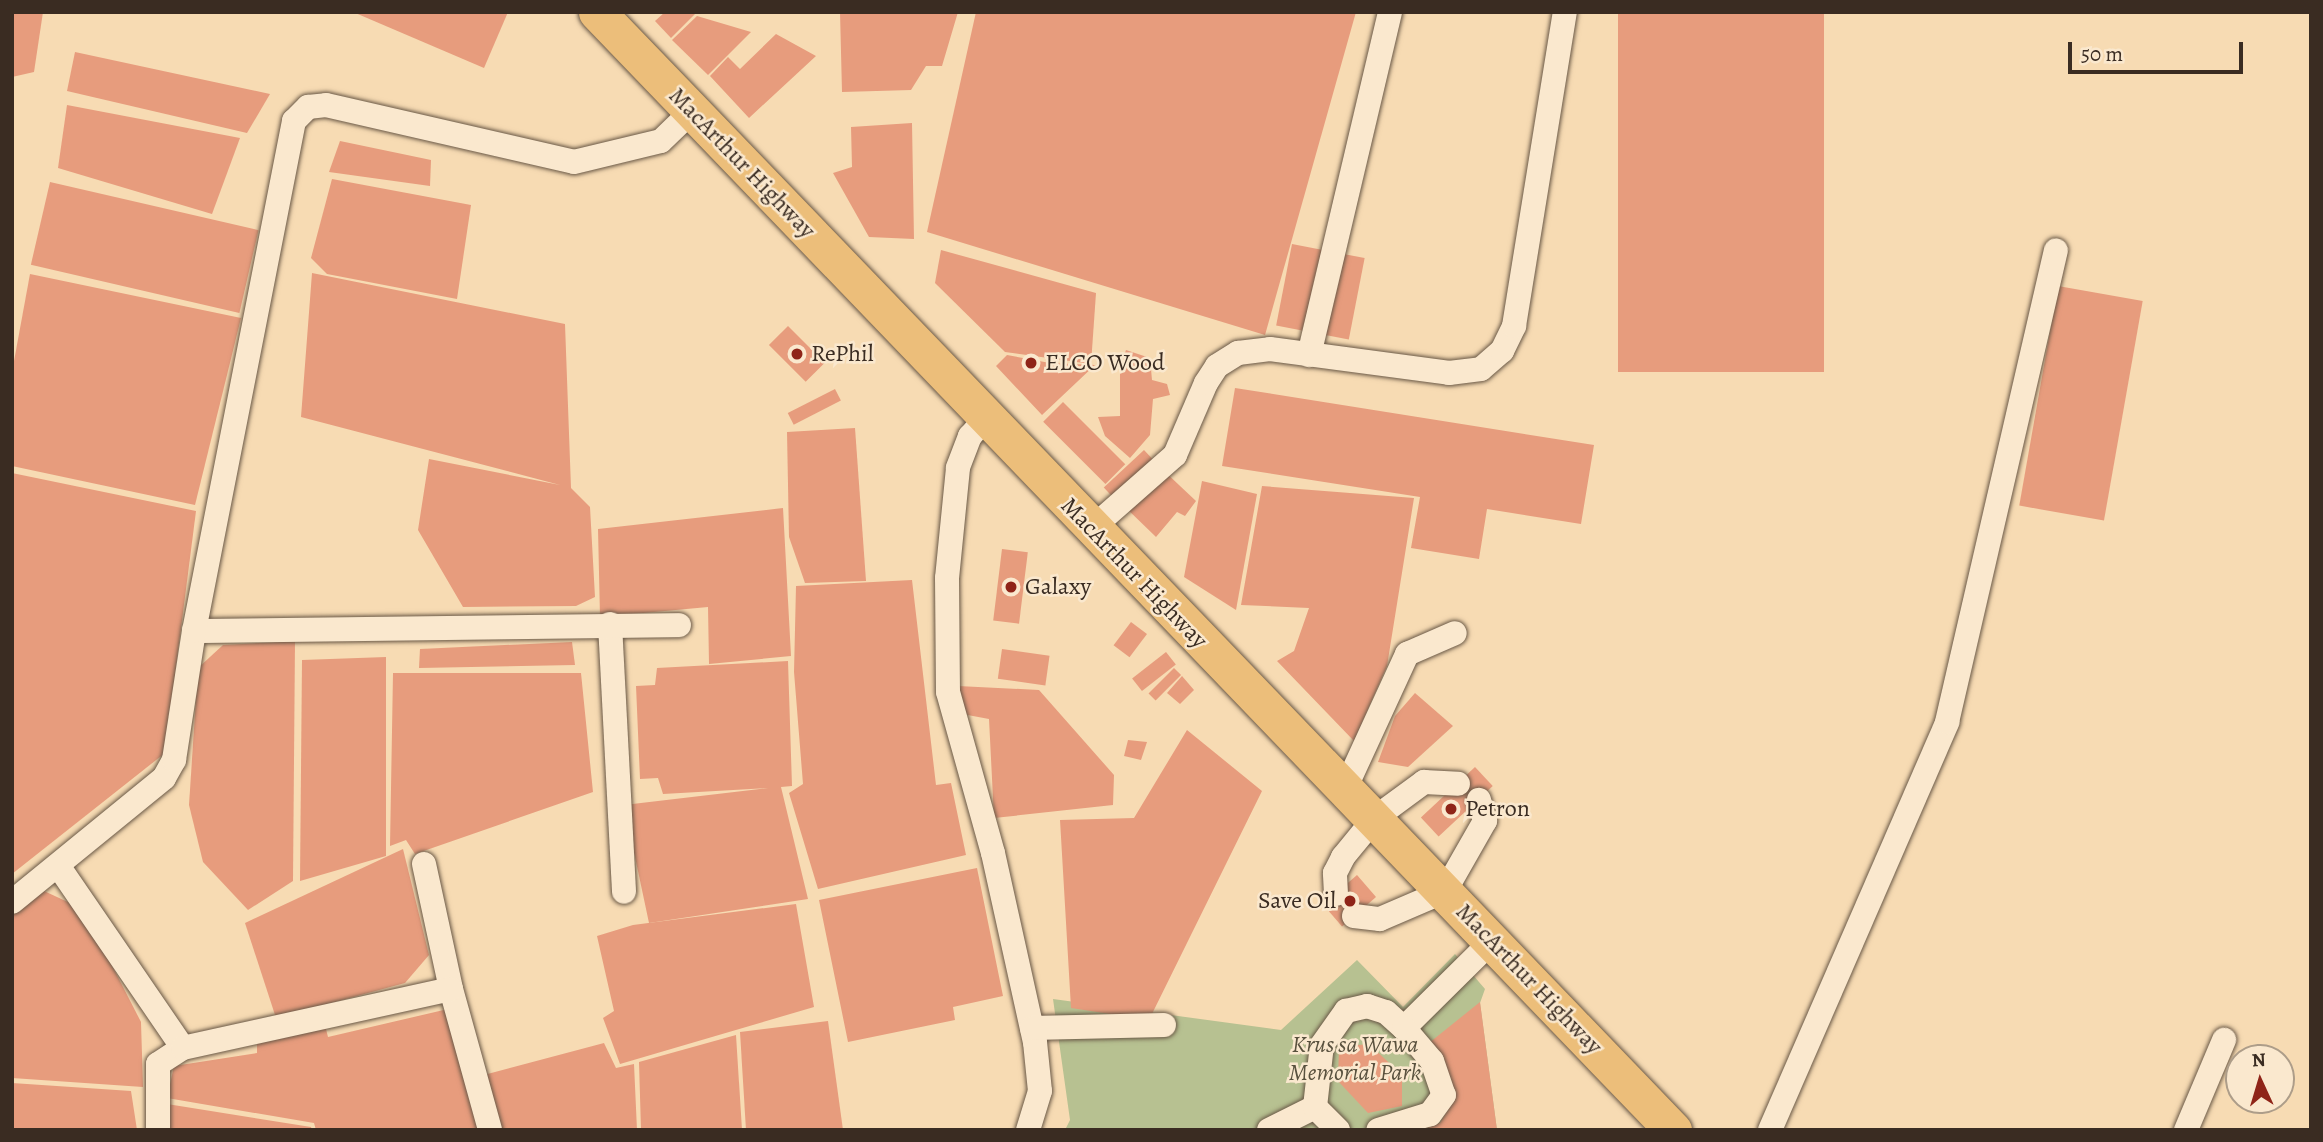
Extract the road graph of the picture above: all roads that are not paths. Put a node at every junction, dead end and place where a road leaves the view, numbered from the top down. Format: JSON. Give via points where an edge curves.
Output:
{"nodes":[{"id":1,"x":597,"y":12,"type":"edge"},
{"id":2,"x":1390,"y":12,"type":"edge"},
{"id":3,"x":1565,"y":12,"type":"edge"},
{"id":4,"x":692,"y":111,"type":"junction"},
{"id":5,"x":2056,"y":250,"type":"dead end"},
{"id":6,"x":1309,"y":355,"type":"junction"},
{"id":7,"x":985,"y":419,"type":"junction"},
{"id":8,"x":1091,"y":529,"type":"junction"},
{"id":9,"x":610,"y":624,"type":"junction"},
{"id":10,"x":679,"y":625,"type":"dead end"},
{"id":11,"x":194,"y":631,"type":"junction"},
{"id":12,"x":1455,"y":633,"type":"dead end"},
{"id":13,"x":1458,"y":784,"type":"dead end"},
{"id":14,"x":1345,"y":789,"type":"junction"},
{"id":15,"x":1479,"y":800,"type":"dead end"},
{"id":16,"x":1375,"y":818,"type":"junction"},
{"id":17,"x":424,"y":864,"type":"dead end"},
{"id":18,"x":59,"y":867,"type":"junction"},
{"id":19,"x":1445,"y":891,"type":"junction"},
{"id":20,"x":624,"y":892,"type":"dead end"},
{"id":21,"x":1336,"y":894,"type":"dead end"},
{"id":22,"x":12,"y":902,"type":"edge"},
{"id":23,"x":1354,"y":916,"type":"dead end"},
{"id":24,"x":1492,"y":941,"type":"junction"},
{"id":25,"x":450,"y":989,"type":"junction"},
{"id":26,"x":1164,"y":1025,"type":"dead end"},
{"id":27,"x":1032,"y":1028,"type":"junction"},
{"id":28,"x":1404,"y":1028,"type":"junction"},
{"id":29,"x":2224,"y":1040,"type":"dead end"},
{"id":30,"x":183,"y":1048,"type":"junction"},
{"id":31,"x":1315,"y":1107,"type":"junction"},
{"id":32,"x":158,"y":1130,"type":"edge"},
{"id":33,"x":490,"y":1130,"type":"edge"},
{"id":34,"x":1028,"y":1130,"type":"edge"},
{"id":35,"x":1269,"y":1130,"type":"edge"},
{"id":36,"x":1338,"y":1130,"type":"edge"},
{"id":37,"x":1378,"y":1130,"type":"edge"},
{"id":38,"x":1673,"y":1130,"type":"edge"},
{"id":39,"x":1770,"y":1130,"type":"edge"},
{"id":40,"x":2186,"y":1130,"type":"edge"}],
"edges":[{"from":1,"to":4,"type":"highway","name":"MacArthur Highway"},
{"from":2,"to":6,"type":"street"},
{"from":3,"to":6,"type":"street","via":[[1514,326],[1502,351],[1481,369],[1449,373]]},
{"from":4,"to":7,"type":"highway","name":"MacArthur Highway"},
{"from":4,"to":11,"type":"street","via":[[661,141],[574,162],[327,105],[309,107],[294,121]]},
{"from":5,"to":39,"type":"street","via":[[1947,722]]},
{"from":6,"to":8,"type":"street","via":[[1238,353],[1217,366],[1175,455]]},
{"from":7,"to":8,"type":"highway","name":"MacArthur Highway"},
{"from":7,"to":27,"type":"street","via":[[970,436],[958,468],[947,578],[948,692],[993,853]]},
{"from":8,"to":14,"type":"highway","name":"MacArthur Highway"},
{"from":9,"to":10,"type":"street"},
{"from":9,"to":11,"type":"street"},
{"from":9,"to":20,"type":"street"},
{"from":11,"to":18,"type":"street","via":[[174,760],[164,778]]},
{"from":12,"to":14,"type":"street","via":[[1407,654]]},
{"from":13,"to":16,"type":"street","via":[[1424,782]]},
{"from":14,"to":16,"type":"highway","name":"MacArthur Highway"},
{"from":15,"to":19,"type":"street","via":[[1485,821]]},
{"from":16,"to":19,"type":"highway","name":"MacArthur Highway"},
{"from":16,"to":21,"type":"street","via":[[1343,857],[1335,873]]},
{"from":17,"to":25,"type":"street"},
{"from":18,"to":22,"type":"street"},
{"from":18,"to":30,"type":"street"},
{"from":19,"to":23,"type":"street","via":[[1381,919]]},
{"from":19,"to":24,"type":"highway","name":"MacArthur Highway"},
{"from":24,"to":28,"type":"street"},
{"from":24,"to":38,"type":"highway","name":"MacArthur Highway"},
{"from":25,"to":30,"type":"street"},
{"from":25,"to":33,"type":"street"},
{"from":26,"to":27,"type":"street"},
{"from":27,"to":34,"type":"street","via":[[1040,1091]]},
{"from":28,"to":31,"type":"street","via":[[1386,1012],[1367,1006],[1346,1011],[1322,1045]]},
{"from":28,"to":37,"type":"street","via":[[1432,1061],[1444,1095],[1430,1114]]},
{"from":29,"to":40,"type":"street"},
{"from":30,"to":32,"type":"street","via":[[158,1064]]},
{"from":31,"to":35,"type":"street"},
{"from":31,"to":36,"type":"street"}]}
